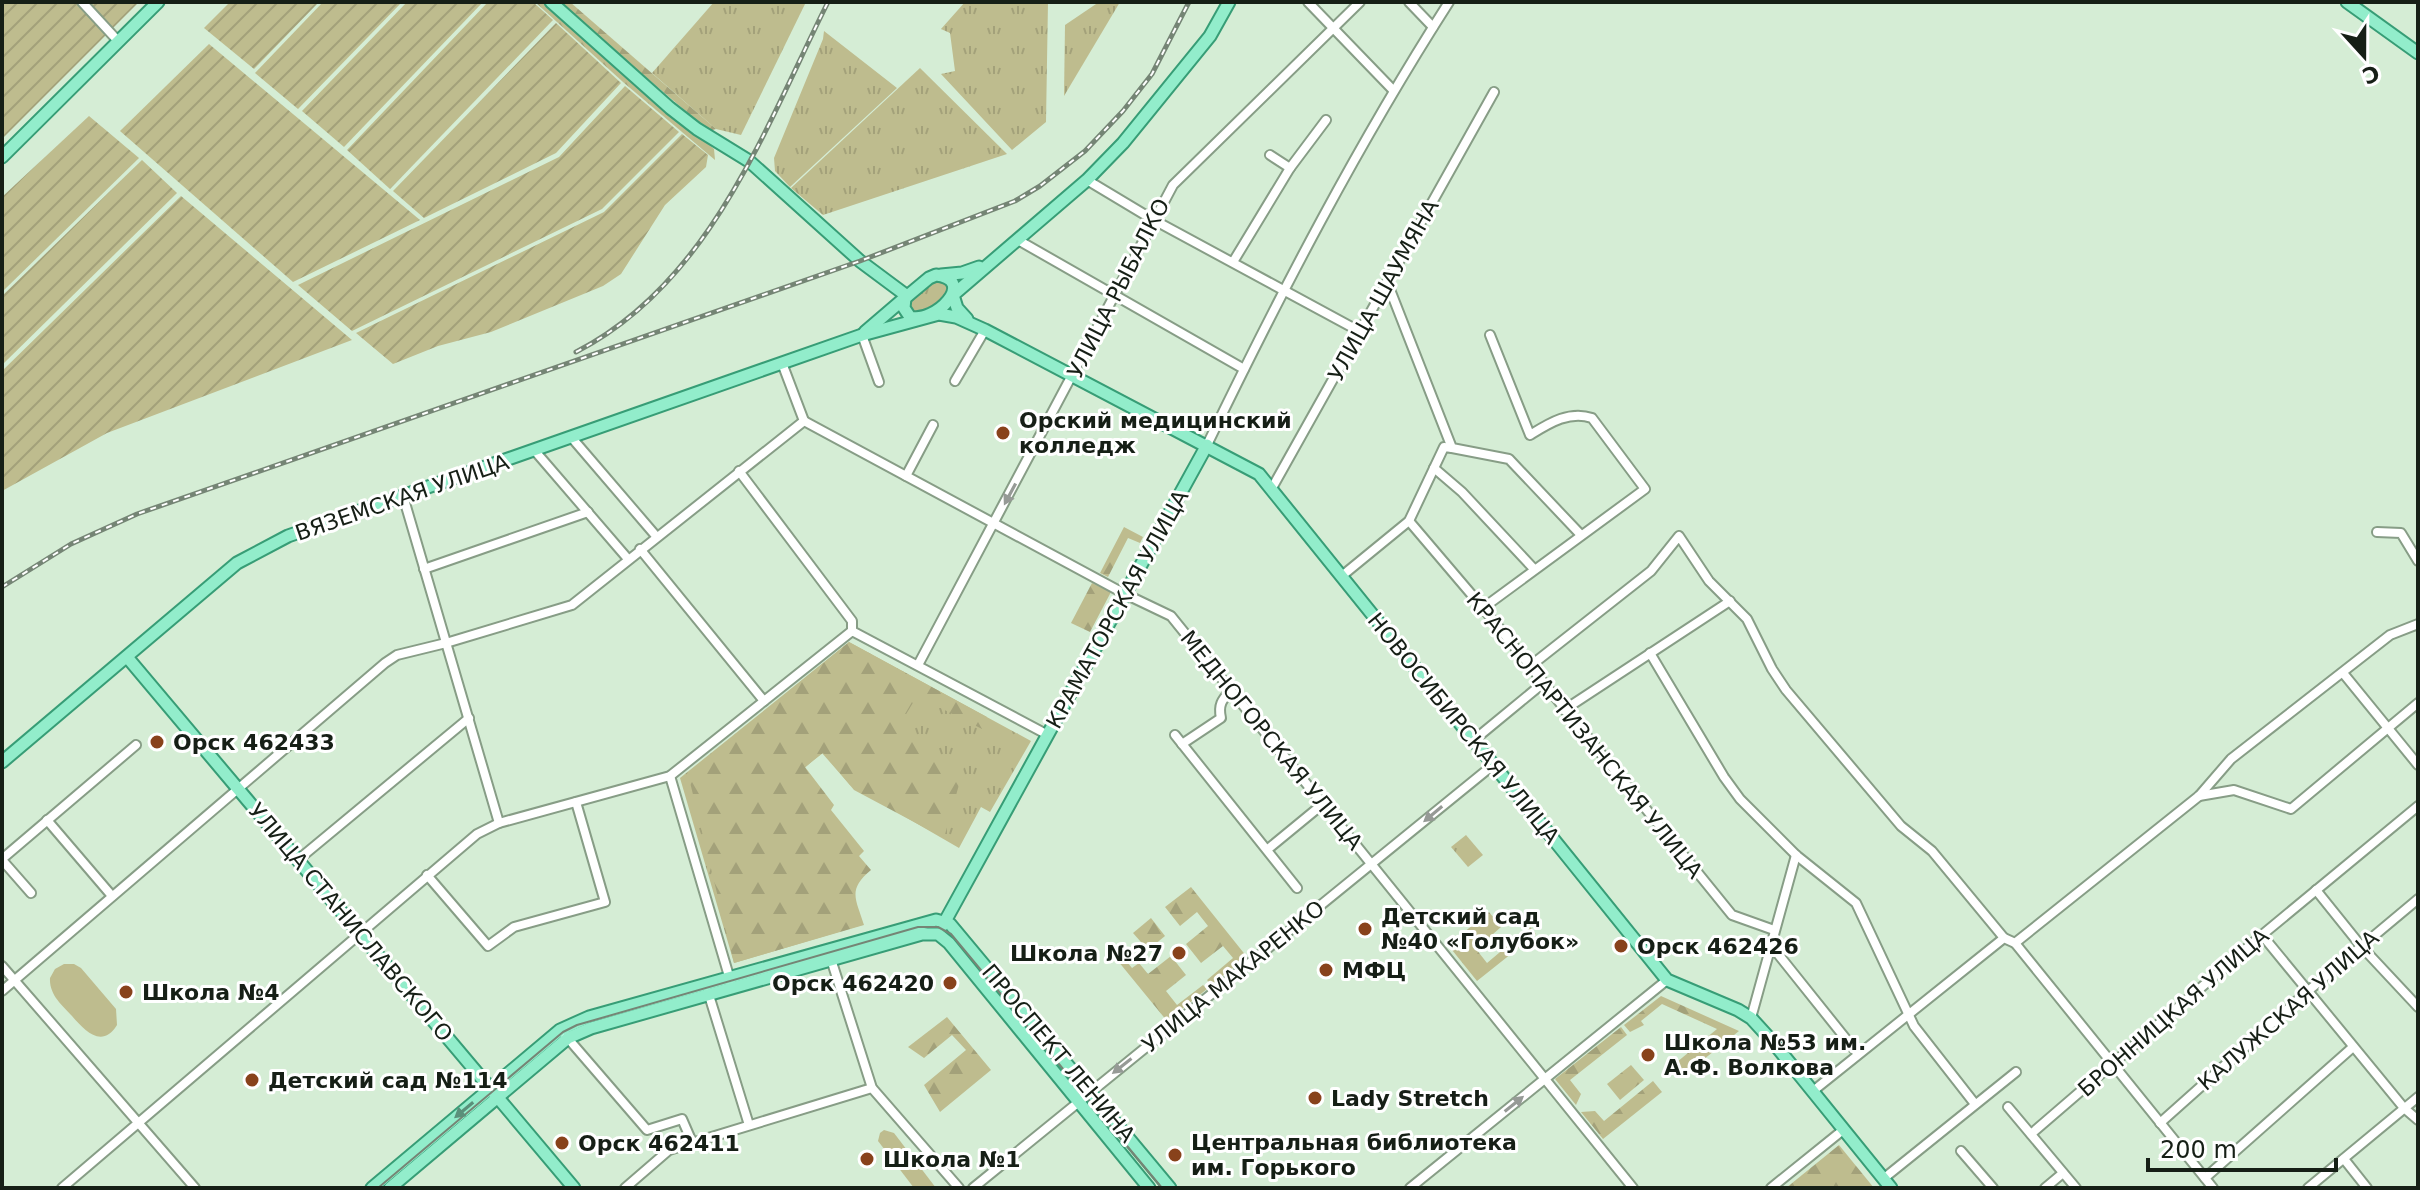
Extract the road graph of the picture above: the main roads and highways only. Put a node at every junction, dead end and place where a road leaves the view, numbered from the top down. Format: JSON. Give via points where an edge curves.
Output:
{"nodes":[{"id":1,"x":158,"y":2,"type":"edge"},
{"id":2,"x":551,"y":2,"type":"edge"},
{"id":3,"x":1229,"y":2,"type":"edge"},
{"id":4,"x":2347,"y":2,"type":"edge"},
{"id":5,"x":2418,"y":53,"type":"edge"},
{"id":6,"x":2,"y":157,"type":"edge"},
{"id":7,"x":993,"y":259,"type":"junction"},
{"id":8,"x":939,"y":275,"type":"junction"},
{"id":9,"x":953,"y":295,"type":"junction"},
{"id":10,"x":907,"y":296,"type":"junction"},
{"id":11,"x":921,"y":318,"type":"junction"},
{"id":12,"x":985,"y":330,"type":"junction"},
{"id":13,"x":862,"y":335,"type":"junction"},
{"id":14,"x":1207,"y":445,"type":"junction"},
{"id":15,"x":127,"y":657,"type":"junction"},
{"id":16,"x":2,"y":762,"type":"edge"},
{"id":17,"x":945,"y":921,"type":"junction"},
{"id":18,"x":900,"y":934,"type":"junction"},
{"id":19,"x":938,"y":934,"type":"junction"},
{"id":20,"x":495,"y":1093,"type":"junction"},
{"id":21,"x":444,"y":1135,"type":"junction"},
{"id":22,"x":1887,"y":1183,"type":"edge"},
{"id":23,"x":372,"y":1188,"type":"edge"},
{"id":24,"x":390,"y":1188,"type":"edge"},
{"id":25,"x":574,"y":1188,"type":"edge"},
{"id":26,"x":1149,"y":1188,"type":"edge"},
{"id":27,"x":1170,"y":1188,"type":"edge"}],
"edges":[{"from":1,"to":6,"type":"main road"},
{"from":2,"to":10,"type":"main road","via":[[670,108],[749,161]]},
{"from":3,"to":7,"type":"main road","via":[[1210,36],[1123,143]]},
{"from":4,"to":5,"type":"main road"},
{"from":7,"to":8,"type":"main road","via":[[968,272]]},
{"from":7,"to":9,"type":"main road"},
{"from":8,"to":9,"type":"main road","via":[[951,282]]},
{"from":8,"to":10,"type":"main road"},
{"from":9,"to":11,"type":"main road"},
{"from":9,"to":12,"type":"main road","via":[[961,314]]},
{"from":10,"to":11,"type":"main road","via":[[905,312]]},
{"from":10,"to":13,"type":"main road"},
{"from":11,"to":12,"type":"main road","via":[[948,315]]},
{"from":11,"to":13,"type":"main road","name":"ВЯЗЕМСКАЯ УЛИЦА"},
{"from":12,"to":14,"type":"main road","name":"НОВОСИБИРСКАЯ УЛИЦА"},
{"from":13,"to":15,"type":"main road","name":"ВЯЗЕМСКАЯ УЛИЦА","via":[[288,536],[237,563]]},
{"from":14,"to":17,"type":"main road","name":"КРАМАТОРСКАЯ УЛИЦА"},
{"from":14,"to":22,"type":"main road","name":"НОВОСИБИРСКАЯ УЛИЦА","via":[[1259,474],[1272,488],[1667,980],[1751,1018]]},
{"from":15,"to":16,"type":"main road","name":"ВЯЗЕМСКАЯ УЛИЦА"},
{"from":15,"to":20,"type":"main road","name":"УЛИЦА СТАНИСЛАВСКОГО"},
{"from":17,"to":18,"type":"main road","via":[[930,921]]},
{"from":17,"to":19,"type":"main road","name":"КРАМАТОРСКАЯ УЛИЦА"},
{"from":17,"to":27,"type":"main road","name":"ПРОСПЕКТ ЛЕНИНА"},
{"from":18,"to":19,"type":"main road"},
{"from":18,"to":20,"type":"main road","via":[[591,1022],[564,1034]]},
{"from":19,"to":26,"type":"main road","name":"ПРОСПЕКТ ЛЕНИНА"},
{"from":20,"to":21,"type":"main road"},
{"from":20,"to":25,"type":"main road","name":"УЛИЦА СТАНИСЛАВСКОГО"},
{"from":21,"to":23,"type":"main road"},
{"from":21,"to":24,"type":"main road"}]}
